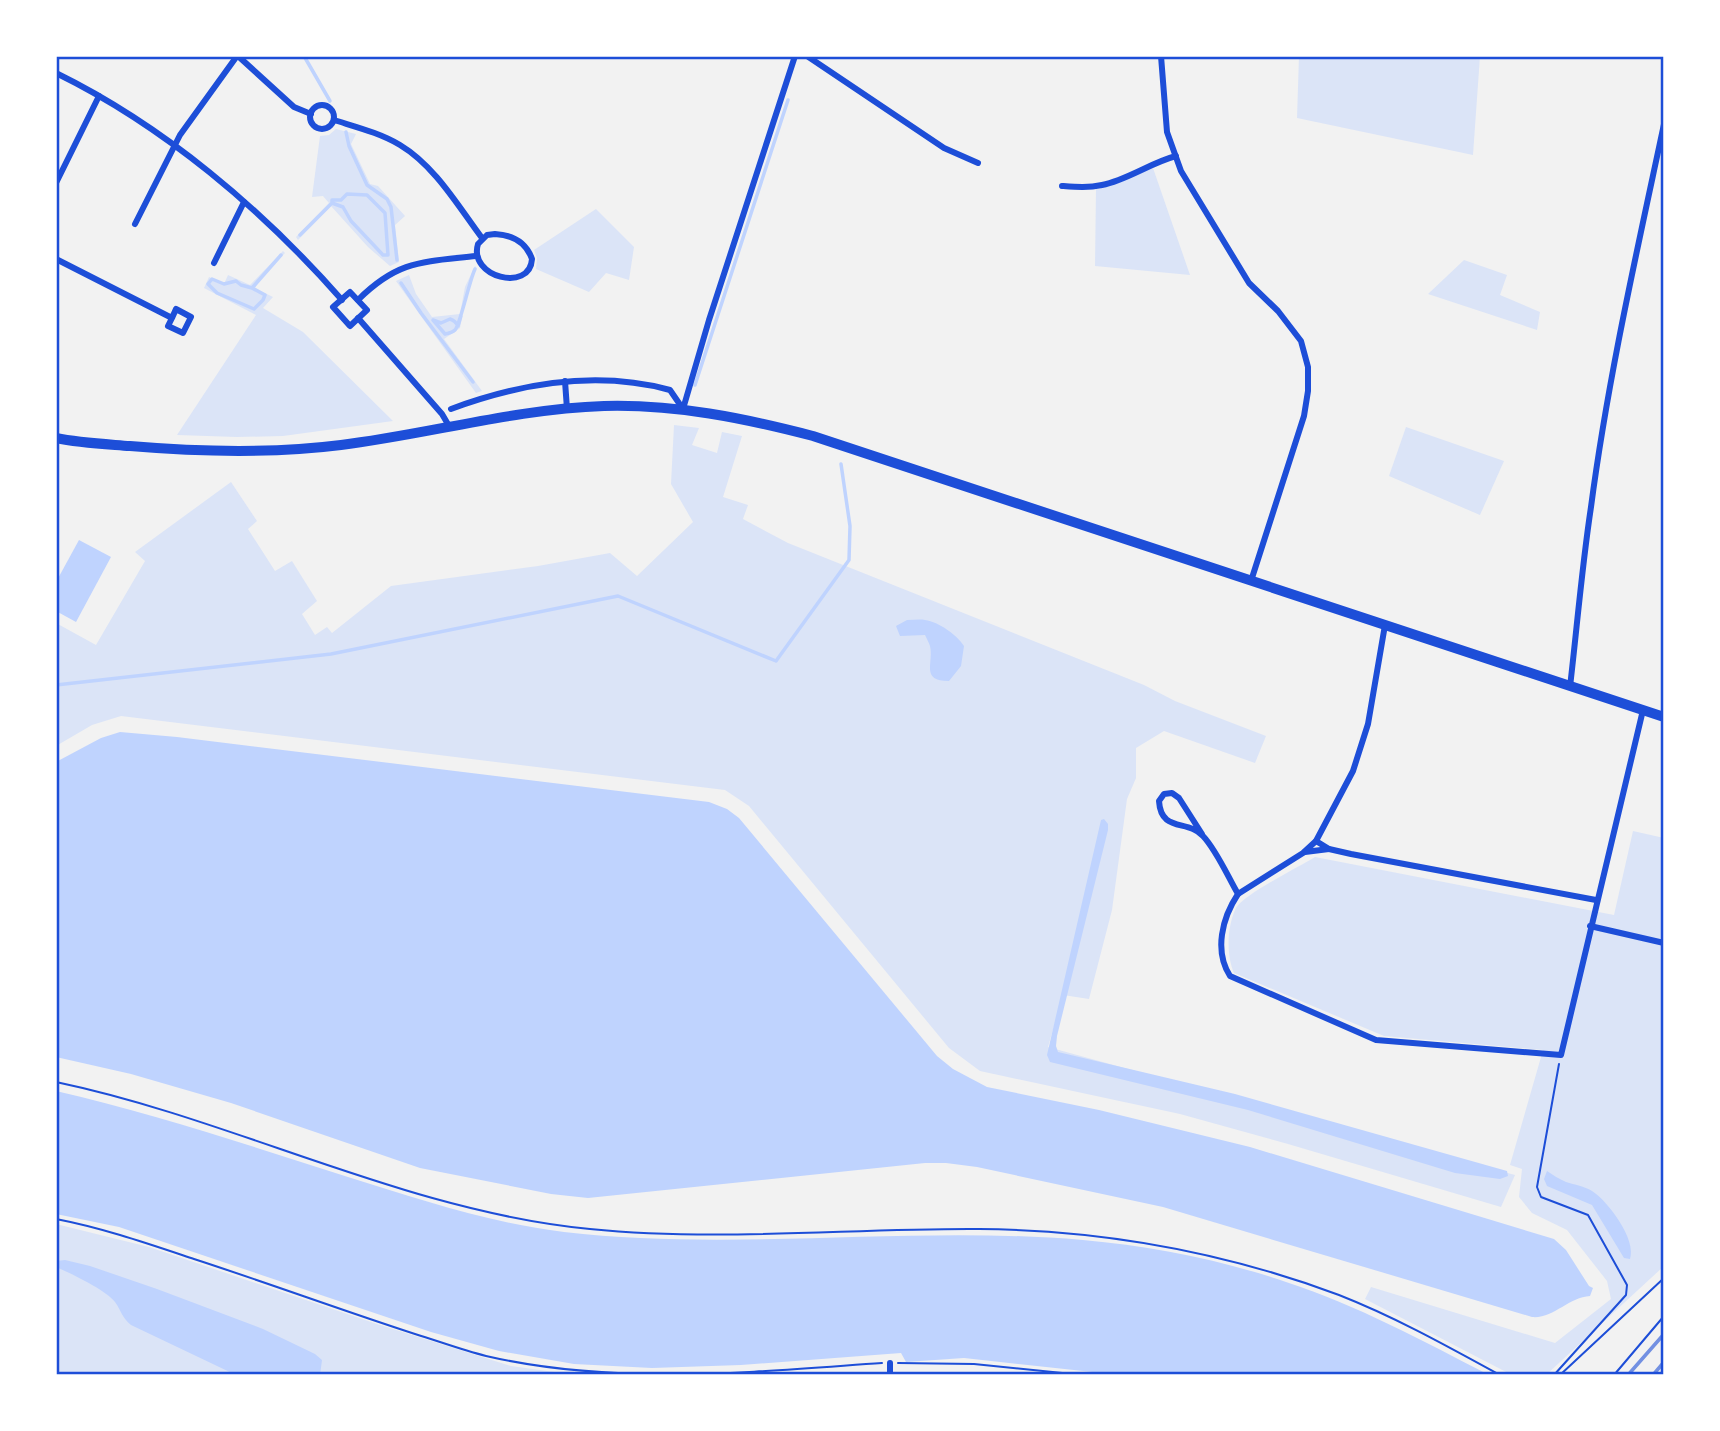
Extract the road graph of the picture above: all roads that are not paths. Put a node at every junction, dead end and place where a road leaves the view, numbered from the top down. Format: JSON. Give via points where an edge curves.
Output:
{"nodes":[{"id":1,"x":238,"y":56,"type":"edge"},
{"id":2,"x":795,"y":56,"type":"edge"},
{"id":3,"x":807,"y":56,"type":"edge"},
{"id":4,"x":1161,"y":56,"type":"edge"},
{"id":5,"x":56,"y":73,"type":"edge"},
{"id":6,"x":99,"y":96,"type":"junction"},
{"id":7,"x":311,"y":114,"type":"junction"},
{"id":8,"x":334,"y":120,"type":"junction"},
{"id":9,"x":1664,"y":124,"type":"edge"},
{"id":10,"x":173,"y":146,"type":"junction"},
{"id":11,"x":1175,"y":156,"type":"junction"},
{"id":12,"x":978,"y":163,"type":"dead end"},
{"id":13,"x":56,"y":183,"type":"edge"},
{"id":14,"x":1062,"y":186,"type":"dead end"},
{"id":15,"x":244,"y":202,"type":"junction"},
{"id":16,"x":135,"y":224,"type":"dead end"},
{"id":17,"x":482,"y":238,"type":"junction"},
{"id":18,"x":477,"y":256,"type":"junction"},
{"id":19,"x":56,"y":259,"type":"edge"},
{"id":20,"x":214,"y":263,"type":"dead end"},
{"id":21,"x":342,"y":300,"type":"junction"},
{"id":22,"x":358,"y":300,"type":"junction"},
{"id":23,"x":172,"y":318,"type":"dead end"},
{"id":24,"x":358,"y":318,"type":"junction"},
{"id":25,"x":565,"y":381,"type":"junction"},
{"id":26,"x":451,"y":409,"type":"dead end"},
{"id":27,"x":568,"y":409,"type":"junction"},
{"id":28,"x":683,"y":410,"type":"junction"},
{"id":29,"x":449,"y":426,"type":"junction"},
{"id":30,"x":56,"y":438,"type":"edge"},
{"id":31,"x":1251,"y":581,"type":"junction"},
{"id":32,"x":1385,"y":625,"type":"junction"},
{"id":33,"x":1570,"y":687,"type":"junction"},
{"id":34,"x":1643,"y":710,"type":"junction"},
{"id":35,"x":1664,"y":717,"type":"edge"},
{"id":36,"x":1202,"y":834,"type":"junction"},
{"id":37,"x":1316,"y":841,"type":"junction"},
{"id":38,"x":1329,"y":849,"type":"junction"},
{"id":39,"x":1303,"y":853,"type":"junction"},
{"id":40,"x":1238,"y":894,"type":"junction"},
{"id":41,"x":1597,"y":900,"type":"junction"},
{"id":42,"x":1590,"y":926,"type":"junction"},
{"id":43,"x":1664,"y":943,"type":"edge"},
{"id":44,"x":890,"y":1363,"type":"road end"},
{"id":45,"x":890,"y":1375,"type":"edge"}],
"edges":[{"from":1,"to":7,"type":"street","via":[[294,107]]},
{"from":1,"to":10,"type":"street"},
{"from":2,"to":28,"type":"street"},
{"from":3,"to":12,"type":"street","via":[[944,148]]},
{"from":4,"to":11,"type":"street","via":[[1167,132]]},
{"from":5,"to":6,"type":"street"},
{"from":6,"to":10,"type":"street"},
{"from":6,"to":13,"type":"street"},
{"from":7,"to":8,"type":"street","via":[[326,106]]},
{"from":7,"to":8,"type":"street","via":[[320,129]]},
{"from":8,"to":17,"type":"street","via":[[410,152]]},
{"from":9,"to":33,"type":"street","via":[[1600,445]]},
{"from":10,"to":15,"type":"street"},
{"from":10,"to":16,"type":"street"},
{"from":11,"to":14,"type":"street","via":[[1104,185]]},
{"from":11,"to":31,"type":"street","via":[[1249,283],[1301,341],[1308,367],[1304,416]]},
{"from":15,"to":20,"type":"street"},
{"from":15,"to":21,"type":"street"},
{"from":17,"to":18,"type":"street"},
{"from":17,"to":18,"type":"street","via":[[495,234],[513,237],[528,250],[532,265],[521,276],[508,278],[487,270]]},
{"from":18,"to":22,"type":"street","via":[[407,266],[386,275]]},
{"from":19,"to":23,"type":"street"},
{"from":21,"to":22,"type":"street","via":[[351,292]]},
{"from":21,"to":24,"type":"street","via":[[333,307],[349,326]]},
{"from":22,"to":24,"type":"street","via":[[367,310]]},
{"from":24,"to":29,"type":"street"},
{"from":25,"to":26,"type":"street","via":[[506,390]]},
{"from":25,"to":27,"type":"street"},
{"from":25,"to":28,"type":"street","via":[[654,386],[670,390]]},
{"from":27,"to":28,"type":"main road","via":[[642,406]]},
{"from":27,"to":29,"type":"main road"},
{"from":28,"to":31,"type":"main road","via":[[813,436]]},
{"from":29,"to":30,"type":"main road","via":[[343,445],[258,452]]},
{"from":31,"to":32,"type":"main road"},
{"from":32,"to":33,"type":"main road"},
{"from":32,"to":37,"type":"street","via":[[1368,724],[1353,771]]},
{"from":33,"to":34,"type":"main road"},
{"from":34,"to":35,"type":"main road"},
{"from":34,"to":41,"type":"street"},
{"from":36,"to":36,"type":"street","via":[[1178,798],[1164,794],[1158,801],[1159,812],[1167,821]]},
{"from":36,"to":40,"type":"street"},
{"from":37,"to":38,"type":"street"},
{"from":37,"to":39,"type":"street"},
{"from":38,"to":39,"type":"street"},
{"from":38,"to":41,"type":"street"},
{"from":39,"to":40,"type":"street"},
{"from":40,"to":42,"type":"street","via":[[1228,909],[1222,933],[1222,964],[1230,976],[1376,1040],[1561,1055]]},
{"from":41,"to":42,"type":"street"},
{"from":42,"to":43,"type":"street"},
{"from":44,"to":45,"type":"street"}]}
